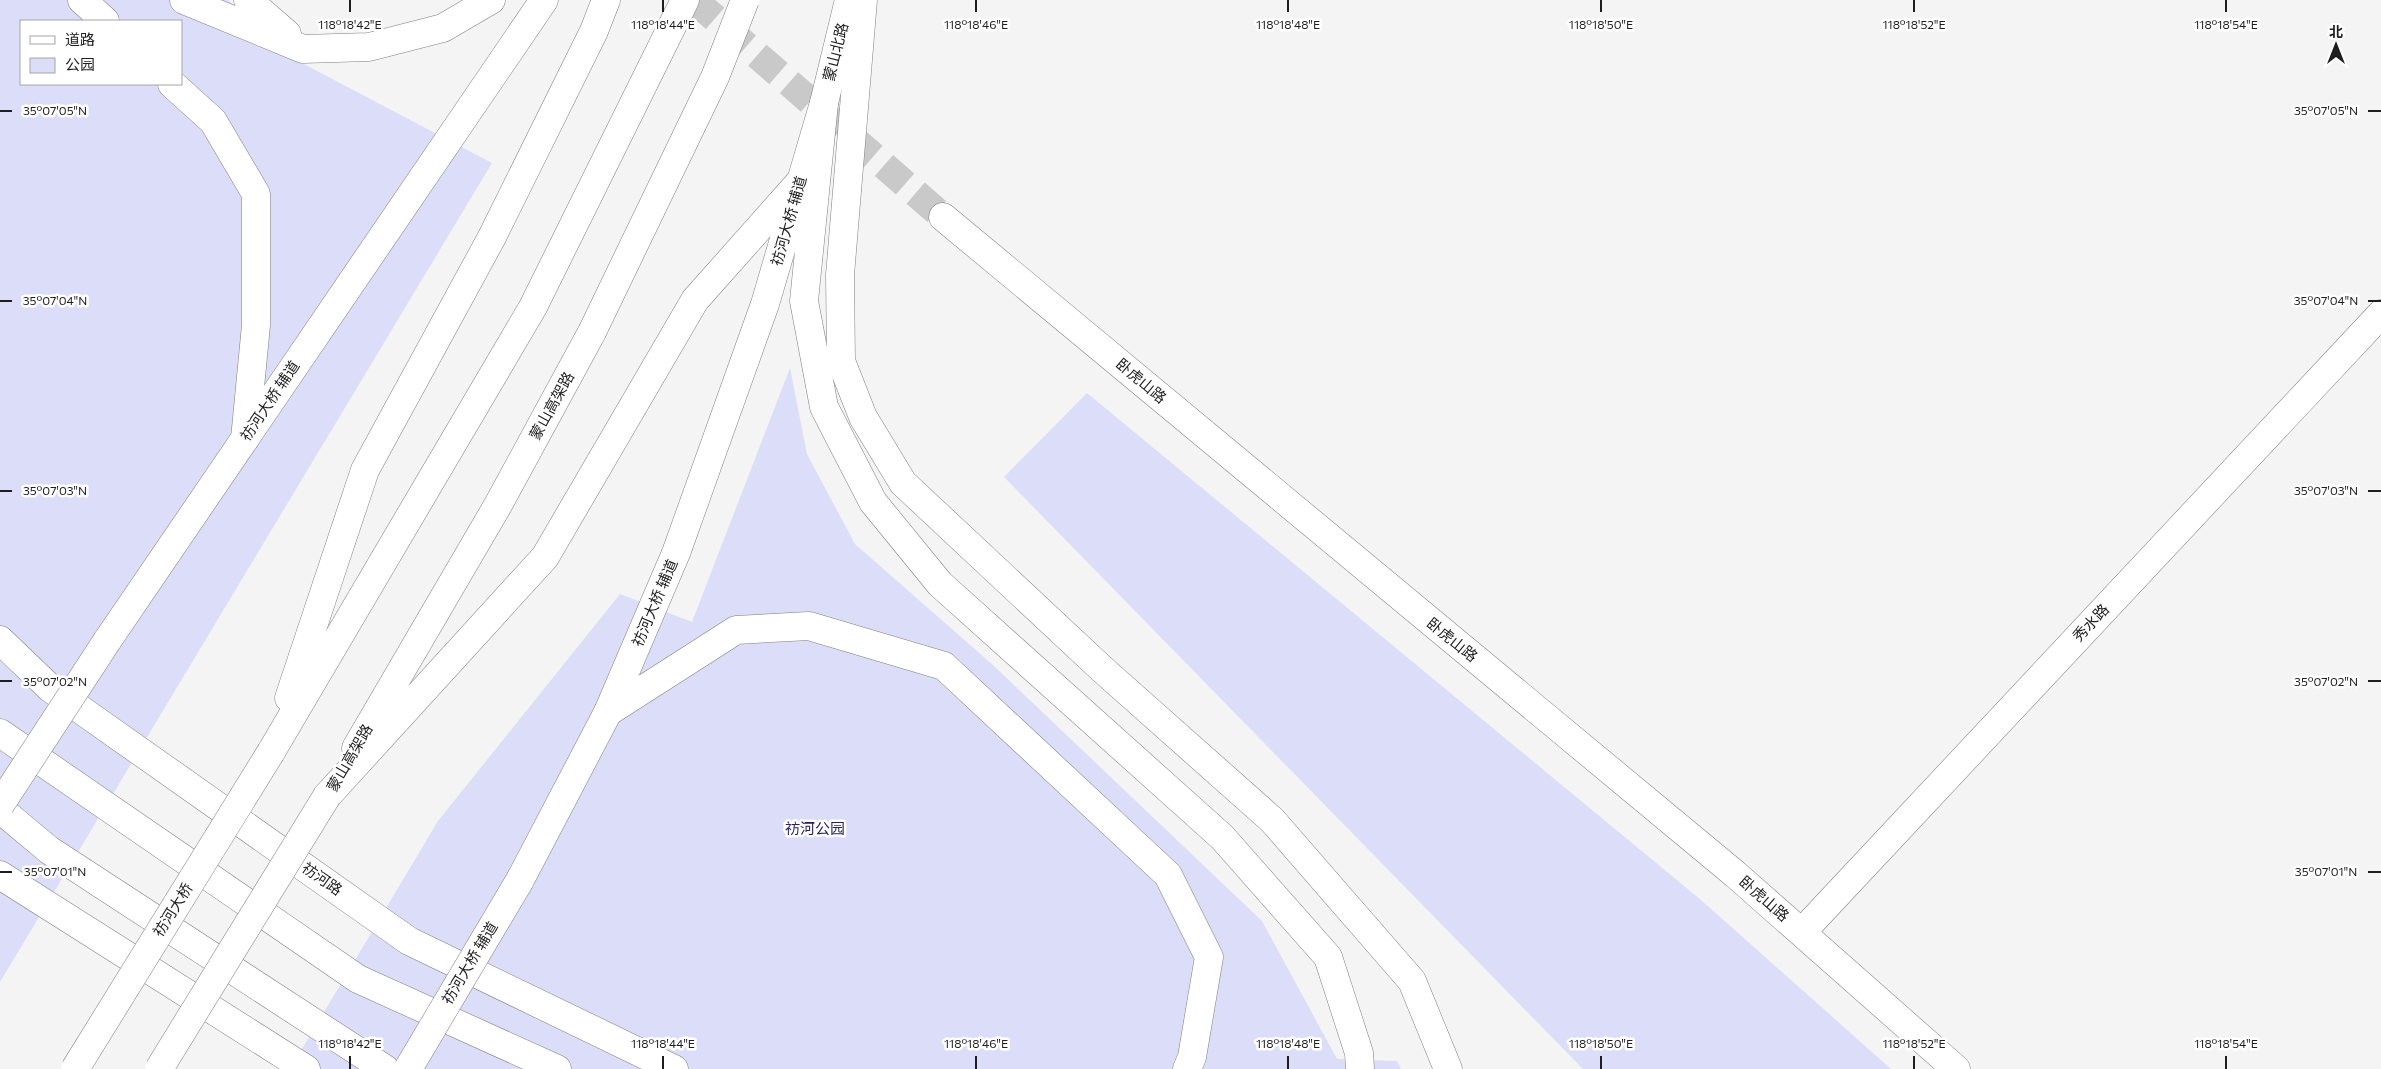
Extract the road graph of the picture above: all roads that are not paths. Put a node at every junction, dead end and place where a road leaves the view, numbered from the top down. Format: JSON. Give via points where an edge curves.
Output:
{"nodes":[{"id":1,"x":82,"y":0,"type":"edge"},
{"id":2,"x":184,"y":0,"type":"edge"},
{"id":3,"x":248,"y":0,"type":"edge"},
{"id":4,"x":491,"y":0,"type":"edge"},
{"id":5,"x":544,"y":0,"type":"edge"},
{"id":6,"x":606,"y":0,"type":"edge"},
{"id":7,"x":686,"y":0,"type":"edge"},
{"id":8,"x":744,"y":0,"type":"edge"},
{"id":9,"x":849,"y":0,"type":"edge"},
{"id":10,"x":863,"y":0,"type":"edge"},
{"id":11,"x":104,"y":20,"type":"edge"},
{"id":12,"x":303,"y":49,"type":"junction"},
{"id":13,"x":173,"y":85,"type":"edge"},
{"id":14,"x":824,"y":103,"type":"junction"},
{"id":15,"x":799,"y":183,"type":"junction"},
{"id":16,"x":943,"y":217,"type":"tunnel mouth"},
{"id":17,"x":2381,"y":314,"type":"edge"},
{"id":18,"x":245,"y":439,"type":"junction"},
{"id":19,"x":0,"y":640,"type":"edge"},
{"id":20,"x":608,"y":712,"type":"junction"},
{"id":21,"x":0,"y":733,"type":"edge"},
{"id":22,"x":271,"y":752,"type":"junction"},
{"id":23,"x":327,"y":796,"type":"junction"},
{"id":24,"x":0,"y":807,"type":"edge"},
{"id":25,"x":0,"y":875,"type":"edge"},
{"id":26,"x":1802,"y":932,"type":"junction"},
{"id":27,"x":75,"y":1069,"type":"edge"},
{"id":28,"x":159,"y":1069,"type":"edge"},
{"id":29,"x":306,"y":1069,"type":"edge"},
{"id":30,"x":386,"y":1069,"type":"edge"},
{"id":31,"x":408,"y":1069,"type":"edge"},
{"id":32,"x":557,"y":1069,"type":"edge"},
{"id":33,"x":674,"y":1069,"type":"edge"},
{"id":34,"x":1187,"y":1069,"type":"edge"},
{"id":35,"x":1360,"y":1069,"type":"edge"},
{"id":36,"x":1448,"y":1069,"type":"edge"},
{"id":37,"x":1956,"y":1069,"type":"edge"}],
"edges":[{"from":1,"to":11,"type":"main road"},
{"from":2,"to":12,"type":"main road"},
{"from":3,"to":12,"type":"main road"},
{"from":4,"to":12,"type":"main road","via":[[443,28],[369,46]]},
{"from":5,"to":18,"type":"main road","name":"祊河大桥 辅道"},
{"from":6,"to":22,"type":"main road","via":[[594,32],[492,237],[364,470]]},
{"from":7,"to":22,"type":"main road","via":[[533,308]]},
{"from":8,"to":23,"type":"main road","name":"蒙山高架路","bridge":true,"via":[[715,77],[592,332],[498,505]]},
{"from":9,"to":14,"type":"main road","name":"蒙山北路"},
{"from":10,"to":36,"type":"main road","via":[[840,275],[841,361],[863,417],[903,483],[1102,669],[1272,820],[1412,981]]},
{"from":13,"to":18,"type":"main road","via":[[213,121],[256,194],[256,325]]},
{"from":14,"to":15,"type":"main road","name":"祊河大桥 辅道"},
{"from":14,"to":35,"type":"main road","via":[[804,301],[824,407],[873,502],[940,584],[1222,837],[1328,957],[1360,1053]]},
{"from":15,"to":20,"type":"main road","name":"祊河大桥 辅道","via":[[765,304],[676,553]]},
{"from":15,"to":23,"type":"main road","via":[[696,300],[545,558]]},
{"from":16,"to":26,"type":"main road","name":"卧虎山路"},
{"from":17,"to":26,"type":"main road","name":"秀水路"},
{"from":18,"to":24,"type":"main road","name":"祊河大桥 辅道","bridge":true,"via":[[107,641]]},
{"from":19,"to":33,"type":"main road","name":"祊河路","via":[[50,688],[409,941]]},
{"from":20,"to":31,"type":"main road","name":"祊河大桥 辅道","bridge":true,"via":[[520,880]]},
{"from":20,"to":34,"type":"main road","via":[[736,630],[808,626],[944,666],[1168,875],[1209,957],[1192,1057]]},
{"from":21,"to":32,"type":"main road","via":[[358,979]]},
{"from":22,"to":27,"type":"main road","name":"祊河大桥","bridge":true},
{"from":23,"to":28,"type":"main road","bridge":true},
{"from":24,"to":30,"type":"main road","via":[[49,850]]},
{"from":25,"to":29,"type":"main road"},
{"from":26,"to":37,"type":"main road","name":"卧虎山路"}]}
